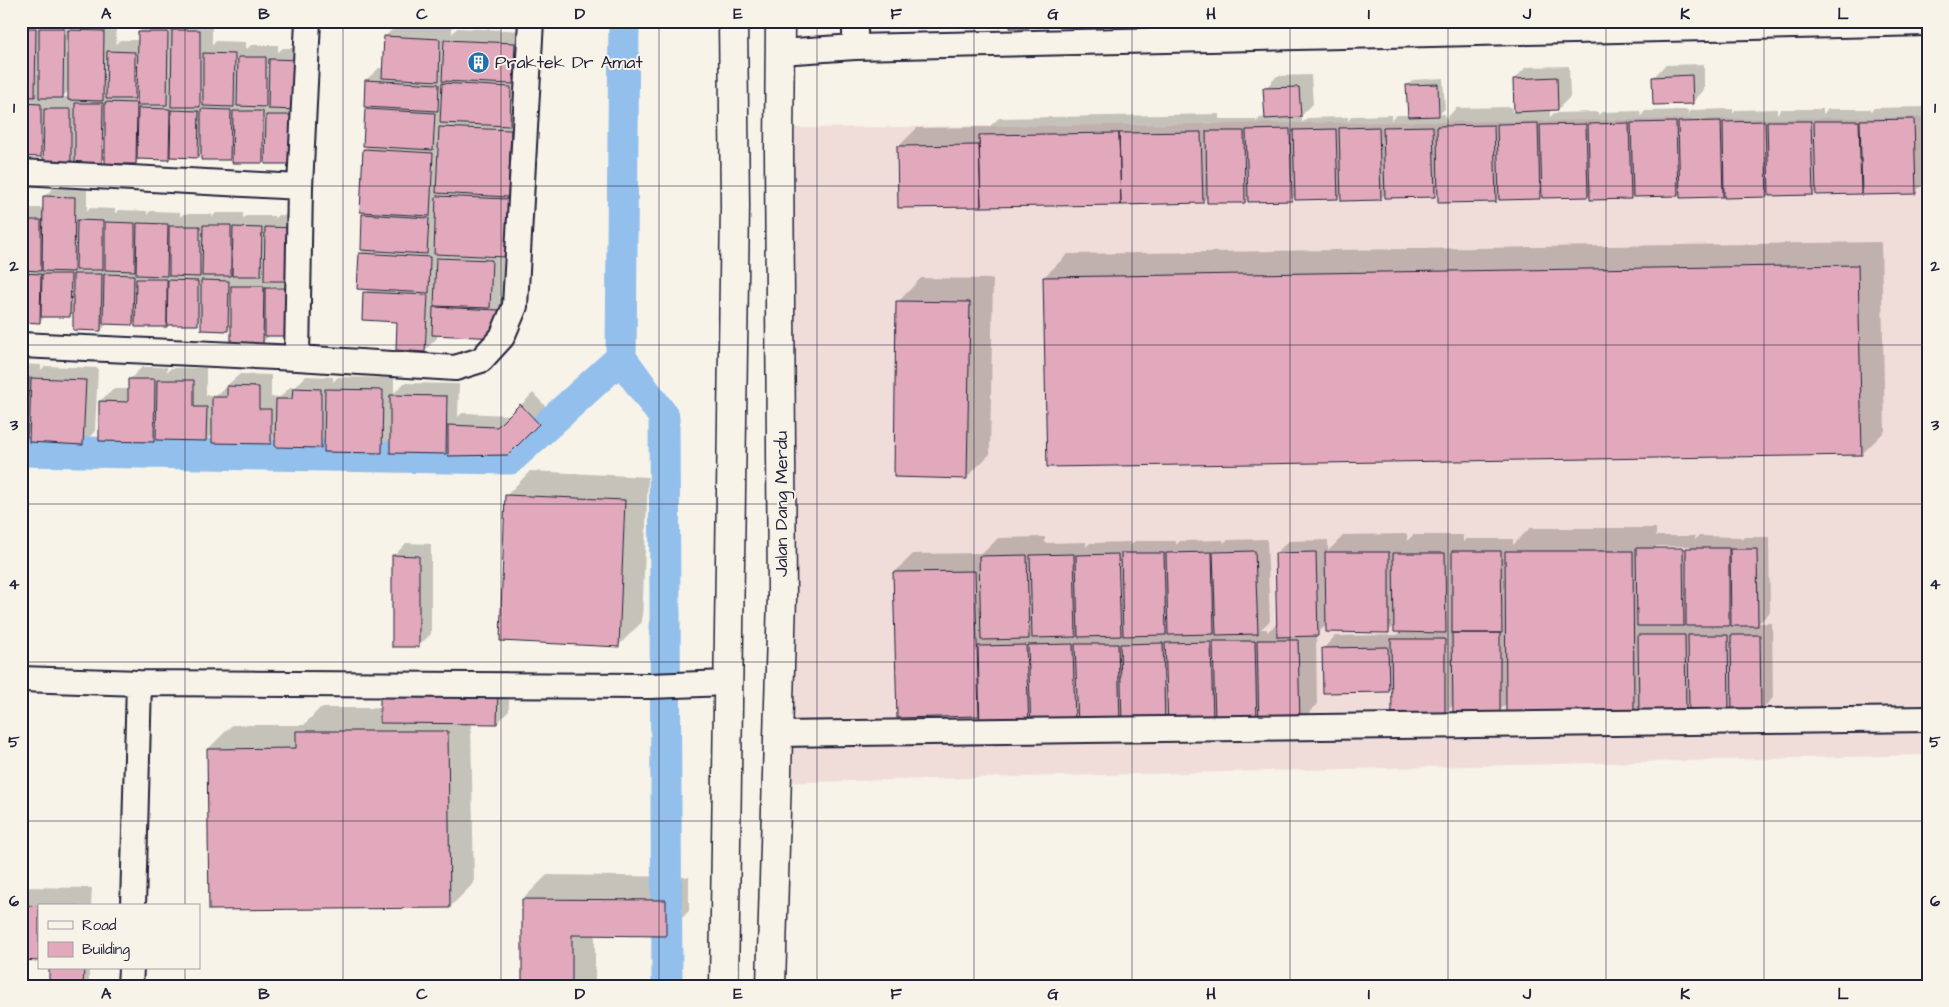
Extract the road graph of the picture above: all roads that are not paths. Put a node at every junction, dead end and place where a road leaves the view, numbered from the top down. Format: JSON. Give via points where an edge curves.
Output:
{"nodes":[{"id":1,"x":308,"y":21,"type":"edge"},
{"id":2,"x":531,"y":21,"type":"edge"},
{"id":3,"x":733,"y":21,"type":"edge"},
{"id":4,"x":780,"y":21,"type":"edge"},
{"id":5,"x":855,"y":21,"type":"edge"},
{"id":6,"x":1928,"y":23,"type":"edge"},
{"id":7,"x":1482,"y":27,"type":"edge"},
{"id":8,"x":1330,"y":29,"type":"edge"},
{"id":9,"x":855,"y":47,"type":"junction"},
{"id":10,"x":780,"y":52,"type":"junction"},
{"id":11,"x":21,"y":172,"type":"edge"},
{"id":12,"x":300,"y":187,"type":"junction"},
{"id":13,"x":21,"y":345,"type":"edge"},
{"id":14,"x":297,"y":358,"type":"junction"},
{"id":15,"x":21,"y":679,"type":"edge"},
{"id":16,"x":138,"y":683,"type":"junction"},
{"id":17,"x":727,"y":683,"type":"junction"},
{"id":18,"x":1928,"y":719,"type":"edge"},
{"id":19,"x":778,"y":734,"type":"junction"},
{"id":20,"x":133,"y":904,"type":"edge"},
{"id":21,"x":131,"y":970,"type":"edge"},
{"id":22,"x":130,"y":986,"type":"edge"},
{"id":23,"x":724,"y":986,"type":"edge"},
{"id":24,"x":771,"y":986,"type":"edge"}],
"edges":[{"from":1,"to":12,"type":"street"},
{"from":2,"to":14,"type":"street","via":[[515,306],[502,337],[481,360],[455,368]]},
{"from":3,"to":17,"type":"main road","via":[[735,206]]},
{"from":4,"to":10,"type":"main road","name":"Jalan Dang Merdu"},
{"from":5,"to":9,"type":"street"},
{"from":6,"to":7,"type":"street"},
{"from":7,"to":8,"type":"street"},
{"from":8,"to":9,"type":"street"},
{"from":9,"to":10,"type":"street"},
{"from":10,"to":19,"type":"main road","name":"Jalan Dang Merdu","via":[[782,597]]},
{"from":11,"to":12,"type":"street"},
{"from":12,"to":14,"type":"street"},
{"from":13,"to":14,"type":"street"},
{"from":15,"to":16,"type":"street"},
{"from":16,"to":17,"type":"street","via":[[683,686]]},
{"from":16,"to":20,"type":"street"},
{"from":17,"to":23,"type":"main road"},
{"from":18,"to":19,"type":"street"},
{"from":19,"to":24,"type":"main road","name":"Jalan Dang Merdu"},
{"from":21,"to":22,"type":"street"}]}
